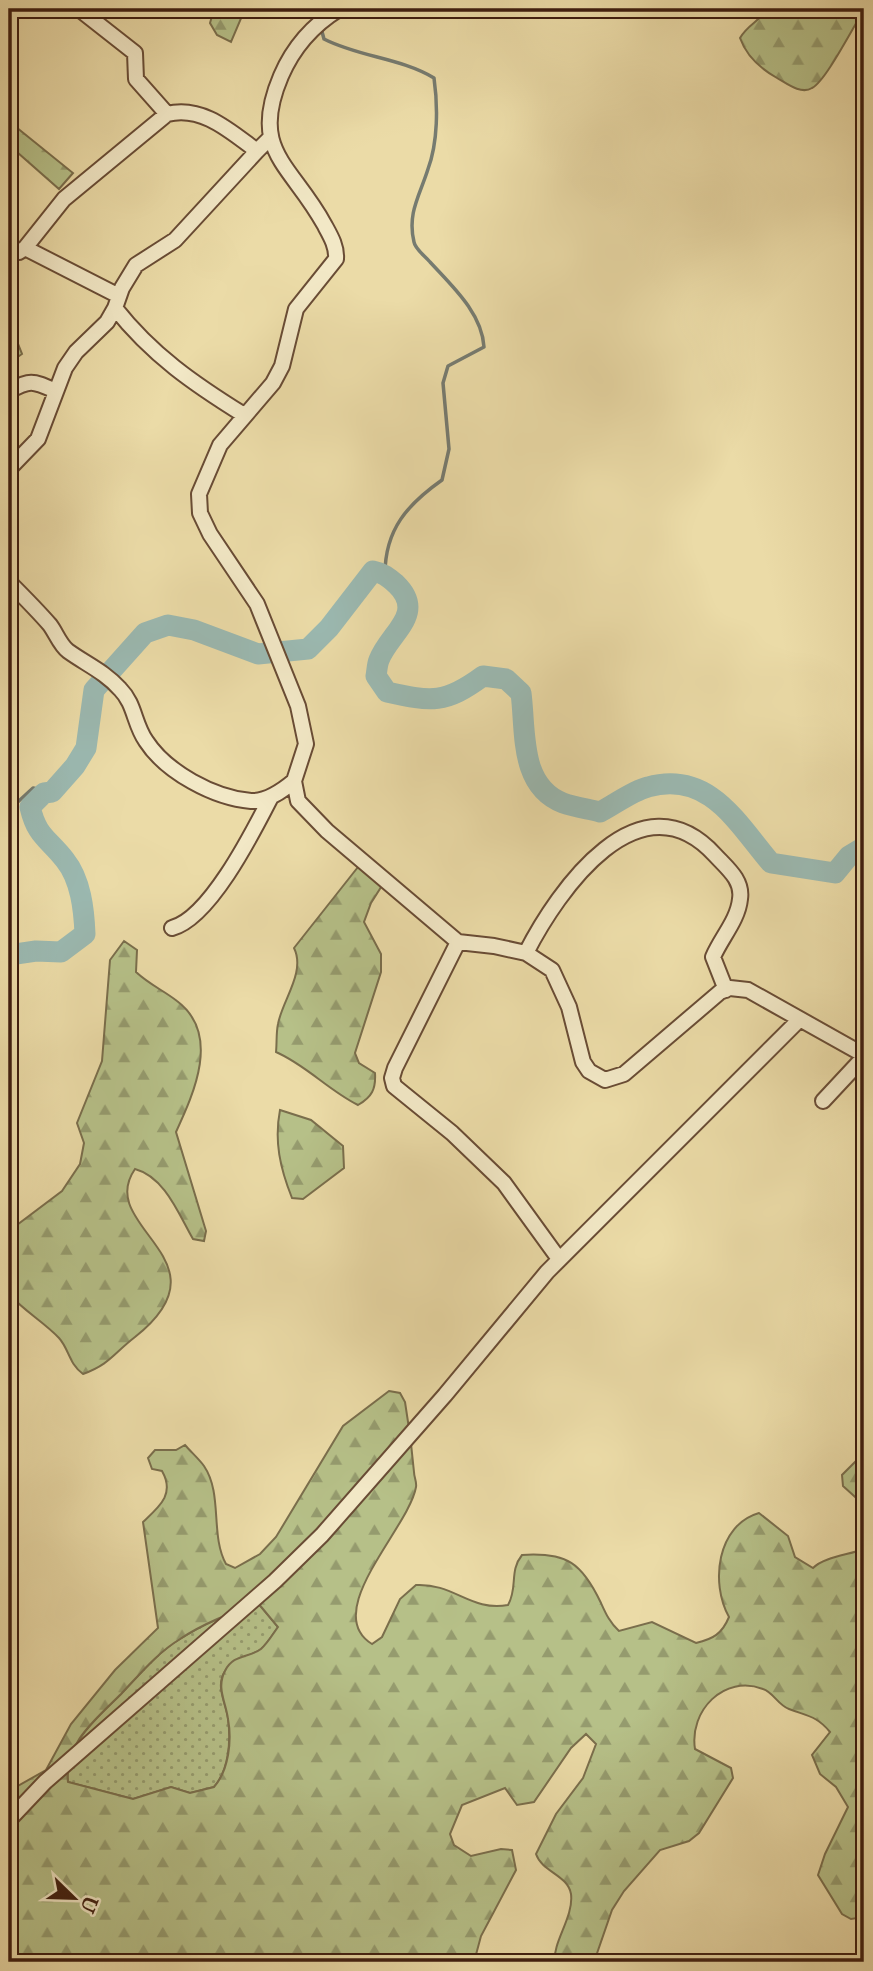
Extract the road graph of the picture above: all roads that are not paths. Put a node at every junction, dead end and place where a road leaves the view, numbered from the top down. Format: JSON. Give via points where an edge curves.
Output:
{"nodes":[{"id":1,"x":79,"y":9,"type":"edge"},
{"id":2,"x":339,"y":9,"type":"edge"},
{"id":3,"x":167,"y":114,"type":"junction"},
{"id":4,"x":269,"y":139,"type":"junction"},
{"id":5,"x":257,"y":151,"type":"junction"},
{"id":6,"x":25,"y":248,"type":"junction"},
{"id":7,"x":9,"y":250,"type":"edge"},
{"id":8,"x":117,"y":302,"type":"junction"},
{"id":9,"x":9,"y":391,"type":"edge"},
{"id":10,"x":56,"y":391,"type":"junction"},
{"id":11,"x":244,"y":415,"type":"junction"},
{"id":12,"x":9,"y":469,"type":"edge"},
{"id":13,"x":9,"y":582,"type":"edge"},
{"id":14,"x":294,"y":781,"type":"junction"},
{"id":15,"x":271,"y":797,"type":"junction"},
{"id":16,"x":172,"y":928,"type":"dead end"},
{"id":17,"x":458,"y":942,"type":"junction"},
{"id":18,"x":526,"y":953,"type":"junction"},
{"id":19,"x":726,"y":990,"type":"junction"},
{"id":20,"x":799,"y":1020,"type":"junction"},
{"id":21,"x":864,"y":1056,"type":"edge"},
{"id":22,"x":823,"y":1101,"type":"dead end"},
{"id":23,"x":559,"y":1259,"type":"junction"},
{"id":24,"x":9,"y":1820,"type":"edge"}],
"edges":[{"from":1,"to":3,"type":"street","via":[[135,53],[136,79]]},
{"from":2,"to":4,"type":"street","via":[[296,46],[284,68],[268,111]]},
{"from":3,"to":5,"type":"street","via":[[181,111],[208,118]]},
{"from":3,"to":6,"type":"street","via":[[65,199]]},
{"from":4,"to":5,"type":"street"},
{"from":4,"to":11,"type":"street","via":[[319,215],[334,244],[336,259],[296,309],[282,366]]},
{"from":5,"to":8,"type":"street","via":[[176,240],[136,265]]},
{"from":6,"to":7,"type":"street"},
{"from":6,"to":8,"type":"street"},
{"from":8,"to":10,"type":"street","via":[[107,322],[76,352]]},
{"from":8,"to":11,"type":"street","via":[[136,334],[176,372]]},
{"from":9,"to":10,"type":"street","via":[[34,382]]},
{"from":10,"to":12,"type":"street","via":[[38,439]]},
{"from":11,"to":14,"type":"street","via":[[211,461],[199,494],[200,513],[250,592],[298,706],[306,744]]},
{"from":13,"to":15,"type":"street","via":[[52,627],[66,650],[120,688],[146,742],[183,775],[236,798]]},
{"from":14,"to":15,"type":"street"},
{"from":14,"to":17,"type":"street","via":[[305,812]]},
{"from":15,"to":16,"type":"street","via":[[226,876],[191,920]]},
{"from":17,"to":18,"type":"street"},
{"from":17,"to":23,"type":"street","via":[[395,1068],[394,1086],[504,1183]]},
{"from":18,"to":19,"type":"street","via":[[552,970],[569,1007],[583,1062],[606,1080],[624,1074]]},
{"from":18,"to":19,"type":"street","via":[[556,901],[606,847],[634,831],[671,827],[694,835],[707,846],[740,888],[738,906],[713,957]]},
{"from":19,"to":20,"type":"street","via":[[748,990]]},
{"from":20,"to":21,"type":"street"},
{"from":20,"to":23,"type":"street"},
{"from":21,"to":22,"type":"street"},
{"from":23,"to":24,"type":"street","via":[[321,1535],[275,1581],[45,1782]]}]}
